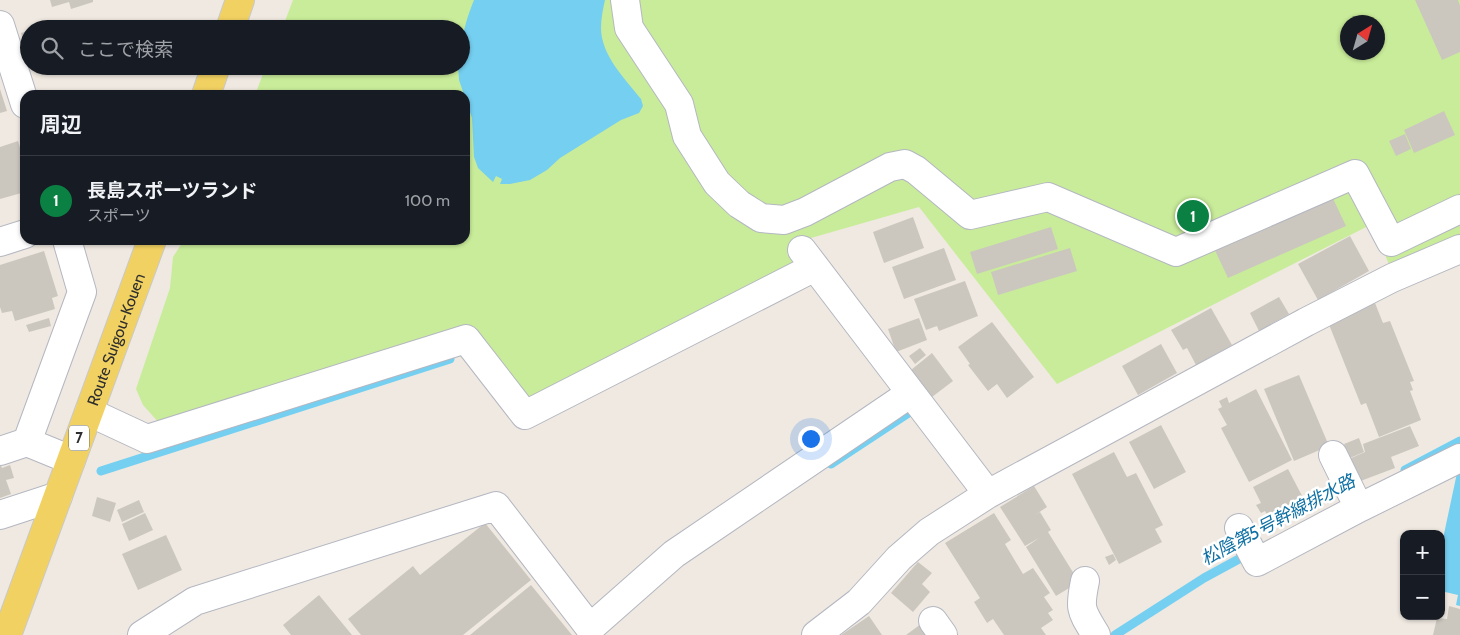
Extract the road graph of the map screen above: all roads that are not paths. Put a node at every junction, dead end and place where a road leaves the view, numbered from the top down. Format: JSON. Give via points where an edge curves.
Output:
{"nodes":[{"id":1,"x":240,"y":0,"type":"edge"},
{"id":2,"x":625,"y":0,"type":"edge"},
{"id":3,"x":233,"y":20,"type":"edge"},
{"id":4,"x":1,"y":33,"type":"edge"},
{"id":5,"x":213,"y":75,"type":"edge"},
{"id":6,"x":20,"y":90,"type":"edge"},
{"id":7,"x":208,"y":90,"type":"edge"},
{"id":8,"x":1460,"y":209,"type":"edge"},
{"id":9,"x":20,"y":236,"type":"edge"},
{"id":10,"x":0,"y":242,"type":"edge"},
{"id":11,"x":68,"y":245,"type":"edge"},
{"id":12,"x":150,"y":245,"type":"edge"},
{"id":13,"x":1460,"y":249,"type":"edge"},
{"id":14,"x":911,"y":393,"type":"junction"},
{"id":15,"x":89,"y":412,"type":"junction"},
{"id":16,"x":28,"y":442,"type":"junction"},
{"id":17,"x":0,"y":451,"type":"edge"},
{"id":18,"x":1333,"y":455,"type":"dead end"},
{"id":19,"x":1460,"y":458,"type":"edge"},
{"id":20,"x":71,"y":460,"type":"junction"},
{"id":21,"x":988,"y":494,"type":"junction"},
{"id":22,"x":58,"y":496,"type":"junction"},
{"id":23,"x":1355,"y":499,"type":"junction"},
{"id":24,"x":0,"y":515,"type":"edge"},
{"id":25,"x":1248,"y":544,"type":"dead end"},
{"id":26,"x":1085,"y":581,"type":"dead end"},
{"id":27,"x":7,"y":635,"type":"edge"},
{"id":28,"x":142,"y":635,"type":"edge"},
{"id":29,"x":816,"y":635,"type":"edge"},
{"id":30,"x":1096,"y":635,"type":"edge"}],
"edges":[{"from":1,"to":3,"type":"main road"},
{"from":2,"to":8,"type":"street","via":[[628,28],[679,104],[686,136],[717,183],[760,218],[784,220],[890,167],[905,164],[970,215],[1048,197],[1176,252],[1355,174],[1391,242]]},
{"from":4,"to":6,"type":"street"},
{"from":5,"to":7,"type":"main road"},
{"from":9,"to":10,"type":"street"},
{"from":11,"to":16,"type":"street","via":[[82,292]]},
{"from":12,"to":15,"type":"main road","name":"Route Suigou-Kouen","number":"7"},
{"from":13,"to":21,"type":"street","via":[[1392,278],[1306,322]]},
{"from":14,"to":15,"type":"street","via":[[809,258],[525,416],[466,339],[147,439]]},
{"from":14,"to":21,"type":"street"},
{"from":14,"to":28,"type":"street","via":[[674,554],[590,628],[496,506],[195,601]]},
{"from":15,"to":20,"type":"main road","name":"Route Suigou-Kouen","number":"7"},
{"from":16,"to":17,"type":"street"},
{"from":16,"to":20,"type":"street"},
{"from":18,"to":23,"type":"street"},
{"from":19,"to":23,"type":"street"},
{"from":20,"to":22,"type":"main road","name":"Route Suigou-Kouen","number":"7"},
{"from":21,"to":29,"type":"street","via":[[930,532],[899,558],[859,602]]},
{"from":22,"to":24,"type":"street"},
{"from":22,"to":27,"type":"main road","name":"Route Suigou-Kouen","number":"7"},
{"from":23,"to":25,"type":"street","via":[[1257,562]]},
{"from":26,"to":30,"type":"street","via":[[1082,613]]}]}
